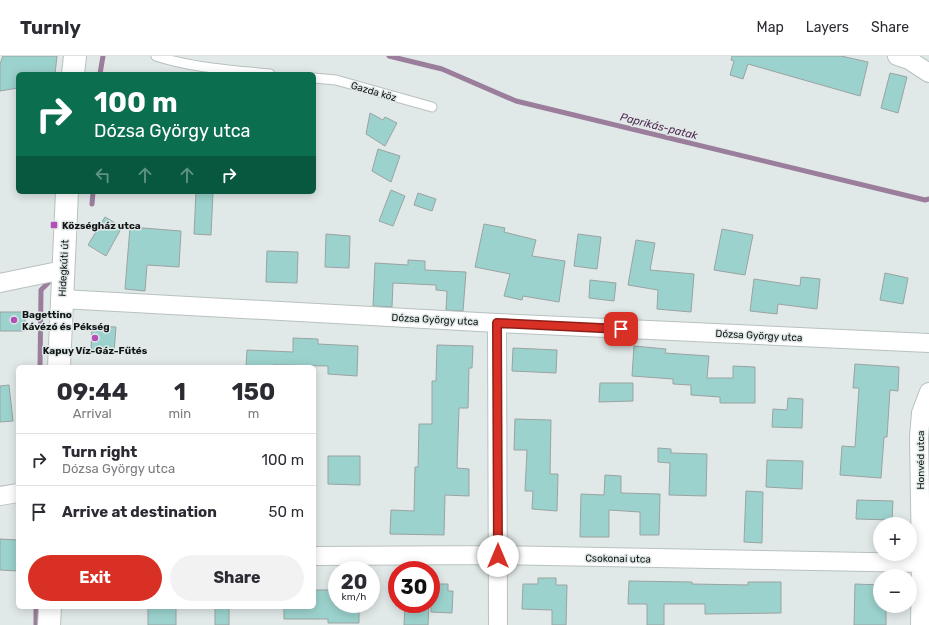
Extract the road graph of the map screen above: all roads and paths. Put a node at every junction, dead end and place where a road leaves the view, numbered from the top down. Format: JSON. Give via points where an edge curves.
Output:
{"nodes":[{"id":1,"x":75,"y":56,"type":"edge"},
{"id":2,"x":156,"y":56,"type":"edge"},
{"id":3,"x":897,"y":56,"type":"edge"},
{"id":4,"x":927,"y":68,"type":"edge"},
{"id":5,"x":73,"y":72,"type":"edge"},
{"id":6,"x":249,"y":72,"type":"edge"},
{"id":7,"x":316,"y":78,"type":"edge"},
{"id":8,"x":432,"y":107,"type":"dead end"},
{"id":9,"x":67,"y":194,"type":"edge"},
{"id":10,"x":63,"y":270,"type":"junction"},
{"id":11,"x":0,"y":283,"type":"edge"},
{"id":12,"x":62,"y":299,"type":"junction"},
{"id":13,"x":497,"y":323,"type":"junction"},
{"id":14,"x":929,"y":343,"type":"edge"},
{"id":15,"x":59,"y":365,"type":"edge"},
{"id":16,"x":929,"y":392,"type":"edge"},
{"id":17,"x":16,"y":493,"type":"edge"},
{"id":18,"x":0,"y":496,"type":"edge"},
{"id":19,"x":316,"y":556,"type":"edge"},
{"id":20,"x":498,"y":556,"type":"junction"},
{"id":21,"x":921,"y":563,"type":"junction"},
{"id":22,"x":50,"y":609,"type":"edge"},
{"id":23,"x":49,"y":625,"type":"edge"},
{"id":24,"x":498,"y":625,"type":"edge"},
{"id":25,"x":920,"y":625,"type":"edge"}],
"edges":[{"from":1,"to":5,"type":"main road"},
{"from":2,"to":6,"type":"lane","via":[[217,69]]},
{"from":3,"to":4,"type":"street"},
{"from":7,"to":8,"type":"lane","name":"Gazda köz","via":[[336,80]]},
{"from":9,"to":10,"type":"main road","name":"Hidegkúti út"},
{"from":10,"to":11,"type":"street"},
{"from":10,"to":12,"type":"main road","name":"Hidegkúti út"},
{"from":12,"to":13,"type":"street","name":"Dózsa György utca"},
{"from":12,"to":15,"type":"main road","name":"Hidegkúti út"},
{"from":13,"to":14,"type":"street","name":"Dózsa György utca"},
{"from":13,"to":20,"type":"street"},
{"from":16,"to":21,"type":"street","name":"Honvéd utca","via":[[921,413],[919,437]]},
{"from":17,"to":18,"type":"street"},
{"from":19,"to":20,"type":"street","name":"Csokonai utca"},
{"from":20,"to":21,"type":"street","name":"Csokonai utca"},
{"from":20,"to":24,"type":"street"},
{"from":21,"to":25,"type":"street","name":"Honvéd utca"},
{"from":22,"to":23,"type":"main road"}]}
